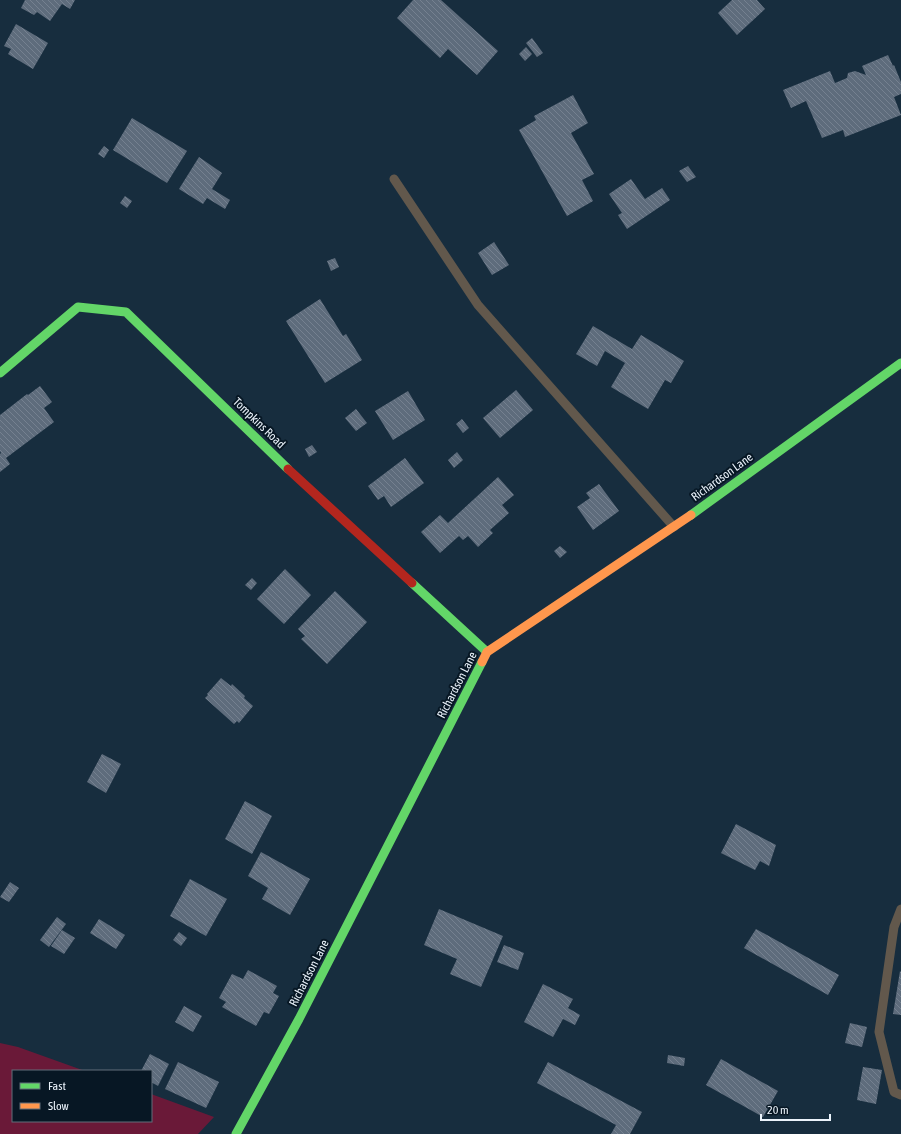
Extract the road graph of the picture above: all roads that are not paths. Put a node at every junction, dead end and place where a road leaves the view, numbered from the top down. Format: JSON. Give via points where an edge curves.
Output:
{"nodes":[{"id":1,"x":394,"y":179,"type":"dead end"},
{"id":2,"x":901,"y":363,"type":"edge"},
{"id":3,"x":0,"y":373,"type":"edge"},
{"id":4,"x":674,"y":527,"type":"junction"},
{"id":5,"x":487,"y":652,"type":"junction"},
{"id":6,"x":901,"y":909,"type":"edge"},
{"id":7,"x":901,"y":1094,"type":"edge"},
{"id":8,"x":236,"y":1134,"type":"edge"}],
"edges":[{"from":1,"to":4,"type":"lane","via":[[478,305]]},
{"from":2,"to":4,"type":"street","name":"Richardson Lane"},
{"from":3,"to":5,"type":"street","name":"Tompkins Road","via":[[78,307],[126,312],[286,467]]},
{"from":4,"to":5,"type":"street","name":"Richardson Lane"},
{"from":5,"to":8,"type":"street","name":"Richardson Lane","via":[[302,1012]]},
{"from":6,"to":7,"type":"lane","via":[[894,927],[879,1032],[894,1092]]}]}
